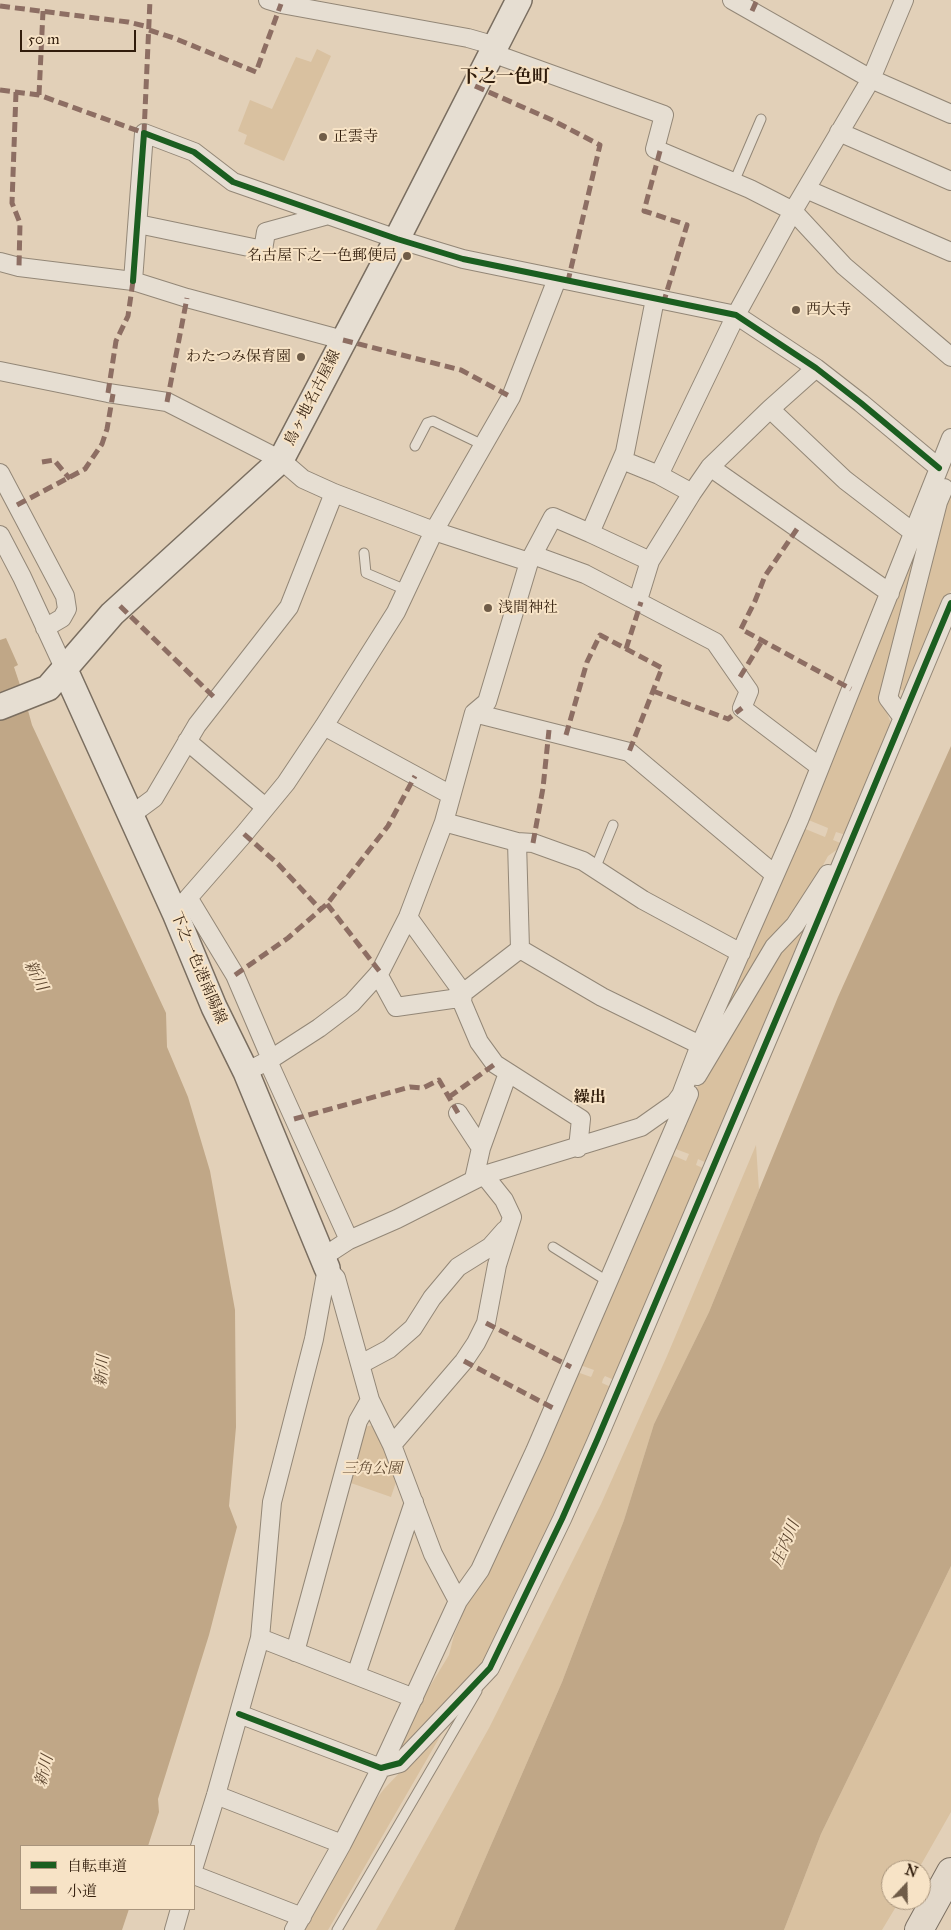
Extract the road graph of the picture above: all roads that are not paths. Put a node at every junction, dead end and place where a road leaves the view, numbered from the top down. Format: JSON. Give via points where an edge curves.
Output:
{"nodes":[{"id":1,"x":268,"y":0,"type":"edge"},
{"id":2,"x":519,"y":0,"type":"edge"},
{"id":3,"x":732,"y":0,"type":"edge"},
{"id":4,"x":904,"y":0,"type":"edge"},
{"id":5,"x":494,"y":49,"type":"junction"},
{"id":6,"x":871,"y":79,"type":"junction"},
{"id":7,"x":951,"y":114,"type":"edge"},
{"id":8,"x":761,"y":119,"type":"dead end"},
{"id":9,"x":839,"y":132,"type":"junction"},
{"id":10,"x":951,"y":181,"type":"edge"},
{"id":11,"x":734,"y":182,"type":"junction"},
{"id":12,"x":806,"y":189,"type":"junction"},
{"id":13,"x":793,"y":211,"type":"junction"},
{"id":14,"x":328,"y":214,"type":"junction"},
{"id":15,"x":138,"y":224,"type":"junction"},
{"id":16,"x":397,"y":239,"type":"junction"},
{"id":17,"x":951,"y":252,"type":"edge"},
{"id":18,"x":0,"y":262,"type":"edge"},
{"id":19,"x":557,"y":279,"type":"junction"},
{"id":20,"x":133,"y":281,"type":"junction"},
{"id":21,"x":654,"y":299,"type":"junction"},
{"id":22,"x":736,"y":315,"type":"junction"},
{"id":23,"x":343,"y":340,"type":"junction"},
{"id":24,"x":951,"y":356,"type":"edge"},
{"id":25,"x":816,"y":368,"type":"junction"},
{"id":26,"x":0,"y":371,"type":"edge"},
{"id":27,"x":770,"y":409,"type":"junction"},
{"id":28,"x":951,"y":438,"type":"edge"},
{"id":29,"x":484,"y":445,"type":"junction"},
{"id":30,"x":415,"y":446,"type":"dead end"},
{"id":31,"x":281,"y":460,"type":"junction"},
{"id":32,"x":622,"y":460,"type":"junction"},
{"id":33,"x":710,"y":467,"type":"junction"},
{"id":34,"x":945,"y":470,"type":"edge"},
{"id":35,"x":0,"y":473,"type":"edge"},
{"id":36,"x":659,"y":474,"type":"junction"},
{"id":37,"x":334,"y":493,"type":"junction"},
{"id":38,"x":692,"y":493,"type":"junction"},
{"id":39,"x":932,"y":500,"type":"junction"},
{"id":40,"x":434,"y":531,"type":"junction"},
{"id":41,"x":590,"y":533,"type":"junction"},
{"id":42,"x":914,"y":533,"type":"junction"},
{"id":43,"x":0,"y":535,"type":"edge"},
{"id":44,"x":364,"y":553,"type":"dead end"},
{"id":45,"x":531,"y":558,"type":"junction"},
{"id":46,"x":650,"y":561,"type":"junction"},
{"id":47,"x":406,"y":590,"type":"junction"},
{"id":48,"x":890,"y":593,"type":"junction"},
{"id":49,"x":638,"y":600,"type":"junction"},
{"id":50,"x":951,"y":603,"type":"edge"},
{"id":51,"x":46,"y":628,"type":"junction"},
{"id":52,"x":57,"y":678,"type":"junction"},
{"id":53,"x":0,"y":707,"type":"edge"},
{"id":54,"x":474,"y":713,"type":"junction"},
{"id":55,"x":903,"y":718,"type":"junction"},
{"id":56,"x":324,"y":726,"type":"junction"},
{"id":57,"x":187,"y":741,"type":"junction"},
{"id":58,"x":820,"y":767,"type":"junction"},
{"id":59,"x":451,"y":795,"type":"junction"},
{"id":60,"x":265,"y":807,"type":"junction"},
{"id":61,"x":131,"y":815,"type":"junction"},
{"id":62,"x":444,"y":822,"type":"junction"},
{"id":63,"x":613,"y":825,"type":"dead end"},
{"id":64,"x":517,"y":842,"type":"junction"},
{"id":65,"x":841,"y":865,"type":"junction"},
{"id":66,"x":595,"y":869,"type":"junction"},
{"id":67,"x":774,"y":874,"type":"junction"},
{"id":68,"x":182,"y":906,"type":"junction"},
{"id":69,"x":408,"y":917,"type":"junction"},
{"id":70,"x":520,"y":949,"type":"junction"},
{"id":71,"x":740,"y":954,"type":"junction"},
{"id":72,"x":378,"y":974,"type":"junction"},
{"id":73,"x":463,"y":993,"type":"junction"},
{"id":74,"x":700,"y":1044,"type":"junction"},
{"id":75,"x":269,"y":1060,"type":"junction"},
{"id":76,"x":246,"y":1072,"type":"junction"},
{"id":77,"x":508,"y":1073,"type":"junction"},
{"id":78,"x":695,"y":1080,"type":"junction"},
{"id":79,"x":681,"y":1094,"type":"junction"},
{"id":80,"x":458,"y":1113,"type":"dead end"},
{"id":81,"x":642,"y":1127,"type":"junction"},
{"id":82,"x":665,"y":1147,"type":"junction"},
{"id":83,"x":481,"y":1148,"type":"junction"},
{"id":84,"x":578,"y":1148,"type":"junction"},
{"id":85,"x":479,"y":1177,"type":"junction"},
{"id":86,"x":510,"y":1224,"type":"junction"},
{"id":87,"x":350,"y":1240,"type":"junction"},
{"id":88,"x":553,"y":1247,"type":"dead end"},
{"id":89,"x":325,"y":1262,"type":"junction"},
{"id":90,"x":608,"y":1281,"type":"junction"},
{"id":91,"x":360,"y":1364,"type":"junction"},
{"id":92,"x":370,"y":1400,"type":"junction"},
{"id":93,"x":392,"y":1446,"type":"junction"},
{"id":94,"x":414,"y":1502,"type":"junction"},
{"id":95,"x":458,"y":1601,"type":"junction"},
{"id":96,"x":260,"y":1638,"type":"junction"},
{"id":97,"x":295,"y":1652,"type":"junction"},
{"id":98,"x":490,"y":1668,"type":"junction"},
{"id":99,"x":356,"y":1675,"type":"junction"},
{"id":100,"x":414,"y":1698,"type":"junction"},
{"id":101,"x":239,"y":1714,"type":"junction"},
{"id":102,"x":380,"y":1768,"type":"junction"},
{"id":103,"x":216,"y":1795,"type":"junction"},
{"id":104,"x":342,"y":1844,"type":"junction"},
{"id":105,"x":195,"y":1863,"type":"edge"},
{"id":106,"x":951,"y":1872,"type":"edge"},
{"id":107,"x":195,"y":1876,"type":"edge"},
{"id":108,"x":180,"y":1910,"type":"edge"},
{"id":109,"x":298,"y":1924,"type":"edge"},
{"id":110,"x":174,"y":1930,"type":"edge"},
{"id":111,"x":337,"y":1930,"type":"edge"},
{"id":112,"x":919,"y":1930,"type":"edge"}],
"edges":[{"from":1,"to":5,"type":"street","via":[[468,38]]},
{"from":2,"to":5,"type":"main road","name":"鳥ヶ地名古屋線"},
{"from":3,"to":6,"type":"street"},
{"from":4,"to":6,"type":"street"},
{"from":5,"to":11,"type":"street","via":[[664,115],[655,148]]},
{"from":5,"to":16,"type":"main road","name":"鳥ヶ地名古屋線"},
{"from":6,"to":7,"type":"street"},
{"from":6,"to":9,"type":"street"},
{"from":8,"to":11,"type":"lane"},
{"from":9,"to":10,"type":"street"},
{"from":9,"to":12,"type":"street"},
{"from":11,"to":13,"type":"street"},
{"from":12,"to":13,"type":"street"},
{"from":12,"to":17,"type":"street"},
{"from":13,"to":22,"type":"street"},
{"from":13,"to":24,"type":"street","via":[[844,266]]},
{"from":14,"to":15,"type":"street","via":[[266,232],[263,250]]},
{"from":14,"to":15,"type":"street","via":[[233,182],[194,152],[144,133]]},
{"from":14,"to":16,"type":"street"},
{"from":15,"to":20,"type":"street"},
{"from":16,"to":19,"type":"street","via":[[463,259]]},
{"from":16,"to":23,"type":"main road","name":"鳥ヶ地名古屋線"},
{"from":18,"to":20,"type":"street"},
{"from":19,"to":21,"type":"street"},
{"from":19,"to":29,"type":"street","via":[[511,397]]},
{"from":20,"to":23,"type":"street"},
{"from":21,"to":22,"type":"street"},
{"from":21,"to":32,"type":"street"},
{"from":22,"to":25,"type":"street"},
{"from":22,"to":36,"type":"street"},
{"from":23,"to":31,"type":"main road","name":"鳥ヶ地名古屋線"},
{"from":25,"to":27,"type":"street"},
{"from":25,"to":34,"type":"street"},
{"from":26,"to":31,"type":"street","via":[[108,394],[167,402]]},
{"from":27,"to":33,"type":"street"},
{"from":27,"to":42,"type":"street","via":[[845,480]]},
{"from":28,"to":34,"type":"street"},
{"from":29,"to":30,"type":"lane","via":[[433,421],[427,423]]},
{"from":29,"to":40,"type":"street"},
{"from":31,"to":37,"type":"street","via":[[303,479]]},
{"from":31,"to":52,"type":"main road","name":"鳥ヶ地名古屋線","via":[[112,614]]},
{"from":32,"to":36,"type":"street"},
{"from":32,"to":41,"type":"street"},
{"from":33,"to":38,"type":"street"},
{"from":33,"to":48,"type":"street"},
{"from":34,"to":39,"type":"street"},
{"from":35,"to":51,"type":"street","via":[[65,596],[67,609],[62,618]]},
{"from":36,"to":38,"type":"street"},
{"from":37,"to":40,"type":"street"},
{"from":37,"to":57,"type":"street","via":[[289,607]]},
{"from":38,"to":46,"type":"street"},
{"from":39,"to":42,"type":"street"},
{"from":39,"to":55,"type":"street","via":[[888,698]]},
{"from":40,"to":45,"type":"street"},
{"from":40,"to":47,"type":"street"},
{"from":41,"to":45,"type":"street","via":[[553,517]]},
{"from":41,"to":46,"type":"street"},
{"from":42,"to":48,"type":"street"},
{"from":43,"to":51,"type":"street"},
{"from":44,"to":47,"type":"lane","via":[[366,573]]},
{"from":45,"to":49,"type":"street","via":[[585,574]]},
{"from":45,"to":54,"type":"street","via":[[486,702]]},
{"from":46,"to":49,"type":"street"},
{"from":47,"to":56,"type":"street","via":[[396,612]]},
{"from":48,"to":58,"type":"street"},
{"from":49,"to":58,"type":"street","via":[[715,642],[749,691],[742,708]]},
{"from":50,"to":55,"type":"street"},
{"from":51,"to":52,"type":"street"},
{"from":52,"to":53,"type":"main road","name":"鳥ヶ地名古屋線"},
{"from":52,"to":61,"type":"main road","name":"下之一色港南陽線"},
{"from":54,"to":59,"type":"street"},
{"from":54,"to":67,"type":"street","via":[[628,752]]},
{"from":55,"to":65,"type":"street"},
{"from":56,"to":59,"type":"street"},
{"from":56,"to":60,"type":"street","via":[[286,783]]},
{"from":57,"to":60,"type":"street"},
{"from":57,"to":61,"type":"street","via":[[154,798]]},
{"from":58,"to":67,"type":"street"},
{"from":59,"to":62,"type":"street"},
{"from":60,"to":68,"type":"street"},
{"from":61,"to":68,"type":"main road","name":"下之一色港南陽線"},
{"from":62,"to":64,"type":"street"},
{"from":62,"to":69,"type":"street"},
{"from":63,"to":66,"type":"lane"},
{"from":64,"to":66,"type":"street","via":[[533,843],[583,861]]},
{"from":64,"to":70,"type":"street"},
{"from":65,"to":78,"type":"street","via":[[829,874],[795,925],[774,946]]},
{"from":65,"to":98,"type":"street","via":[[596,1440]]},
{"from":66,"to":71,"type":"street"},
{"from":67,"to":71,"type":"street"},
{"from":68,"to":75,"type":"street","via":[[235,975]]},
{"from":68,"to":76,"type":"main road","name":"下之一色港南陽線","via":[[214,1007]]},
{"from":69,"to":72,"type":"street"},
{"from":69,"to":73,"type":"street"},
{"from":70,"to":73,"type":"street"},
{"from":70,"to":74,"type":"street","via":[[602,997]]},
{"from":71,"to":74,"type":"street"},
{"from":72,"to":73,"type":"street","via":[[396,1007],[452,999]]},
{"from":72,"to":75,"type":"street","via":[[352,1003]]},
{"from":73,"to":77,"type":"street","via":[[462,1002],[479,1042],[495,1064]]},
{"from":74,"to":79,"type":"street"},
{"from":75,"to":76,"type":"street"},
{"from":75,"to":87,"type":"street"},
{"from":76,"to":89,"type":"main road","name":"下之一色港南陽線"},
{"from":77,"to":83,"type":"street"},
{"from":77,"to":84,"type":"street","via":[[581,1119]]},
{"from":78,"to":79,"type":"street"},
{"from":78,"to":82,"type":"street"},
{"from":79,"to":81,"type":"street","via":[[675,1103]]},
{"from":80,"to":83,"type":"street"},
{"from":81,"to":82,"type":"street"},
{"from":81,"to":84,"type":"street"},
{"from":82,"to":90,"type":"street"},
{"from":83,"to":85,"type":"street"},
{"from":84,"to":85,"type":"street"},
{"from":85,"to":86,"type":"street","via":[[504,1200],[512,1217]]},
{"from":85,"to":87,"type":"street"},
{"from":86,"to":91,"type":"street","via":[[490,1247],[458,1267],[432,1298],[413,1328],[389,1349]]},
{"from":86,"to":93,"type":"street","via":[[497,1265],[486,1323],[476,1344]]},
{"from":87,"to":89,"type":"street"},
{"from":88,"to":90,"type":"lane"},
{"from":89,"to":91,"type":"street","via":[[336,1278]]},
{"from":89,"to":96,"type":"street","via":[[314,1339],[272,1502]]},
{"from":90,"to":95,"type":"street","via":[[480,1570]]},
{"from":91,"to":92,"type":"street"},
{"from":92,"to":93,"type":"street"},
{"from":92,"to":97,"type":"street","via":[[358,1421]]},
{"from":93,"to":94,"type":"street"},
{"from":94,"to":95,"type":"street","via":[[433,1554]]},
{"from":94,"to":99,"type":"street"},
{"from":95,"to":100,"type":"street"},
{"from":96,"to":97,"type":"street"},
{"from":96,"to":101,"type":"street"},
{"from":97,"to":99,"type":"street"},
{"from":98,"to":102,"type":"street","via":[[400,1762]]},
{"from":98,"to":111,"type":"lane"},
{"from":99,"to":100,"type":"street"},
{"from":100,"to":102,"type":"street"},
{"from":101,"to":102,"type":"street"},
{"from":101,"to":103,"type":"street"},
{"from":102,"to":104,"type":"street"},
{"from":103,"to":104,"type":"street"},
{"from":103,"to":105,"type":"street"},
{"from":104,"to":109,"type":"street"},
{"from":106,"to":112,"type":"main road"},
{"from":107,"to":109,"type":"street"},
{"from":108,"to":110,"type":"street"}]}
